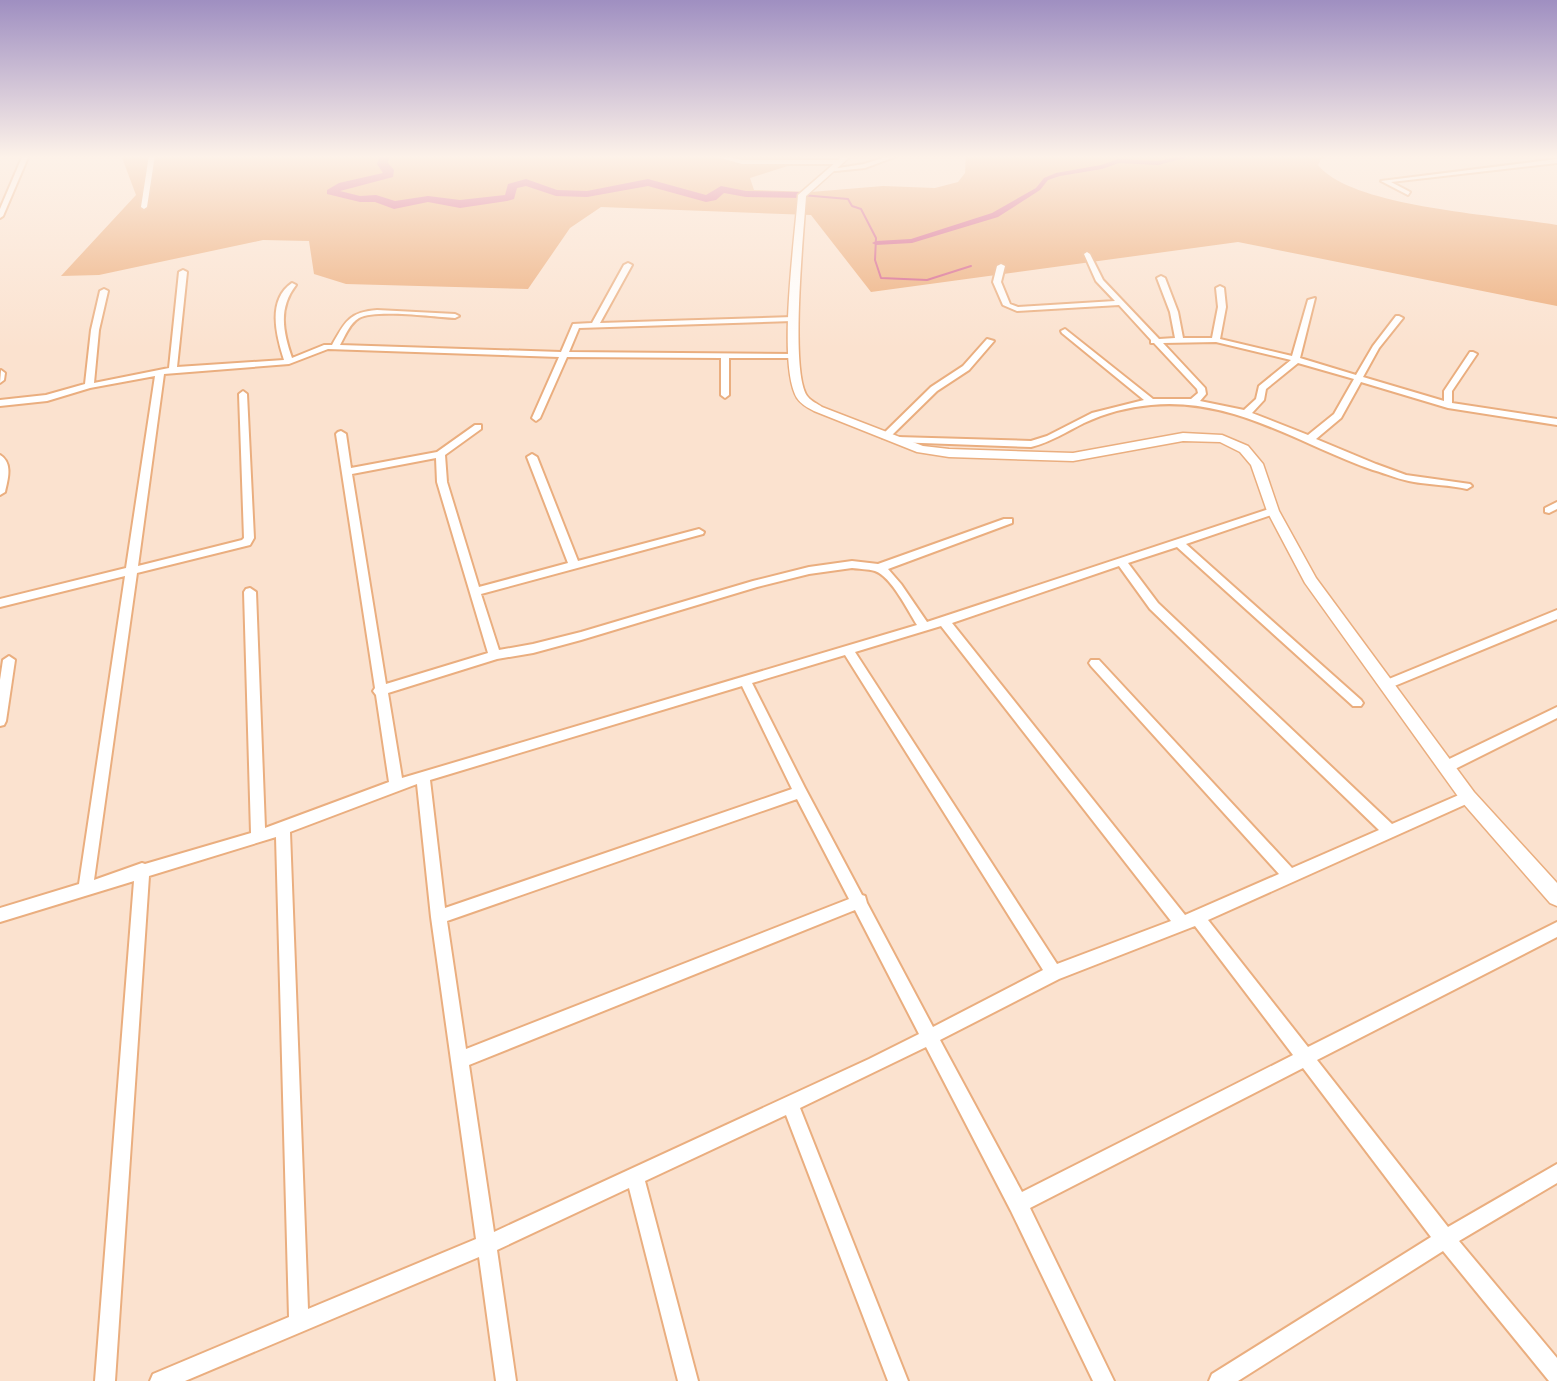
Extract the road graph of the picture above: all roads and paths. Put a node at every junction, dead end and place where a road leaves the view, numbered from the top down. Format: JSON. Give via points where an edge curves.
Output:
{"nodes":[{"id":1,"x":800,"y":219,"type":"edge"},
{"id":2,"x":1087,"y":254,"type":"dead end"},
{"id":3,"x":628,"y":265,"type":"dead end"},
{"id":4,"x":1001,"y":266,"type":"dead end"},
{"id":5,"x":183,"y":272,"type":"dead end"},
{"id":6,"x":1161,"y":278,"type":"dead end"},
{"id":7,"x":292,"y":285,"type":"dead end"},
{"id":8,"x":1220,"y":288,"type":"dead end"},
{"id":9,"x":104,"y":291,"type":"dead end"},
{"id":10,"x":1312,"y":300,"type":"dead end"},
{"id":11,"x":1119,"y":303,"type":"junction"},
{"id":12,"x":455,"y":316,"type":"dead end"},
{"id":13,"x":1399,"y":318,"type":"dead end"},
{"id":14,"x":793,"y":319,"type":"junction"},
{"id":15,"x":596,"y":325,"type":"junction"},
{"id":16,"x":1065,"y":331,"type":"dead end"},
{"id":17,"x":1180,"y":340,"type":"junction"},
{"id":18,"x":1216,"y":340,"type":"junction"},
{"id":19,"x":990,"y":341,"type":"dead end"},
{"id":20,"x":1154,"y":341,"type":"junction"},
{"id":21,"x":335,"y":347,"type":"junction"},
{"id":22,"x":562,"y":354,"type":"junction"},
{"id":23,"x":1473,"y":354,"type":"dead end"},
{"id":24,"x":725,"y":355,"type":"junction"},
{"id":25,"x":794,"y":356,"type":"junction"},
{"id":26,"x":1295,"y":361,"type":"junction"},
{"id":27,"x":289,"y":362,"type":"junction"},
{"id":28,"x":173,"y":370,"type":"junction"},
{"id":29,"x":160,"y":373,"type":"junction"},
{"id":30,"x":1359,"y":381,"type":"junction"},
{"id":31,"x":89,"y":386,"type":"junction"},
{"id":32,"x":243,"y":394,"type":"dead end"},
{"id":33,"x":725,"y":395,"type":"dead end"},
{"id":34,"x":1194,"y":401,"type":"junction"},
{"id":35,"x":1151,"y":402,"type":"junction"},
{"id":36,"x":0,"y":404,"type":"edge"},
{"id":37,"x":1448,"y":405,"type":"junction"},
{"id":38,"x":1246,"y":414,"type":"junction"},
{"id":39,"x":537,"y":418,"type":"dead end"},
{"id":40,"x":1557,"y":422,"type":"edge"},
{"id":41,"x":478,"y":427,"type":"dead end"},
{"id":42,"x":341,"y":434,"type":"dead end"},
{"id":43,"x":892,"y":438,"type":"junction"},
{"id":44,"x":1309,"y":439,"type":"junction"},
{"id":45,"x":440,"y":454,"type":"junction"},
{"id":46,"x":532,"y":457,"type":"dead end"},
{"id":47,"x":0,"y":458,"type":"edge"},
{"id":48,"x":347,"y":472,"type":"junction"},
{"id":49,"x":1467,"y":486,"type":"dead end"},
{"id":50,"x":0,"y":492,"type":"edge"},
{"id":51,"x":1273,"y":510,"type":"junction"},
{"id":52,"x":1008,"y":521,"type":"dead end"},
{"id":53,"x":699,"y":532,"type":"dead end"},
{"id":54,"x":1179,"y":543,"type":"junction"},
{"id":55,"x":1121,"y":562,"type":"junction"},
{"id":56,"x":574,"y":565,"type":"junction"},
{"id":57,"x":879,"y":568,"type":"junction"},
{"id":58,"x":128,"y":574,"type":"junction"},
{"id":59,"x":250,"y":592,"type":"dead end"},
{"id":60,"x":474,"y":592,"type":"junction"},
{"id":61,"x":0,"y":603,"type":"edge"},
{"id":62,"x":1557,"y":614,"type":"edge"},
{"id":63,"x":944,"y":621,"type":"junction"},
{"id":64,"x":923,"y":627,"type":"junction"},
{"id":65,"x":848,"y":650,"type":"junction"},
{"id":66,"x":497,"y":655,"type":"junction"},
{"id":67,"x":9,"y":660,"type":"dead end"},
{"id":68,"x":1095,"y":663,"type":"dead end"},
{"id":69,"x":745,"y":681,"type":"junction"},
{"id":70,"x":1388,"y":684,"type":"junction"},
{"id":71,"x":379,"y":691,"type":"junction"},
{"id":72,"x":1357,"y":703,"type":"dead end"},
{"id":73,"x":1557,"y":712,"type":"edge"},
{"id":74,"x":0,"y":722,"type":"edge"},
{"id":75,"x":1446,"y":767,"type":"junction"},
{"id":76,"x":423,"y":778,"type":"junction"},
{"id":77,"x":396,"y":785,"type":"junction"},
{"id":78,"x":800,"y":792,"type":"junction"},
{"id":79,"x":1468,"y":797,"type":"junction"},
{"id":80,"x":283,"y":829,"type":"junction"},
{"id":81,"x":1388,"y":830,"type":"junction"},
{"id":82,"x":258,"y":836,"type":"junction"},
{"id":83,"x":142,"y":870,"type":"junction"},
{"id":84,"x":1289,"y":875,"type":"junction"},
{"id":85,"x":86,"y":887,"type":"junction"},
{"id":86,"x":1553,"y":889,"type":"edge"},
{"id":87,"x":860,"y":901,"type":"junction"},
{"id":88,"x":0,"y":915,"type":"edge"},
{"id":89,"x":439,"y":917,"type":"junction"},
{"id":90,"x":1190,"y":921,"type":"junction"},
{"id":91,"x":1557,"y":929,"type":"edge"},
{"id":92,"x":1054,"y":973,"type":"junction"},
{"id":93,"x":930,"y":1036,"type":"junction"},
{"id":94,"x":1305,"y":1058,"type":"junction"},
{"id":95,"x":461,"y":1060,"type":"junction"},
{"id":96,"x":790,"y":1104,"type":"junction"},
{"id":97,"x":1557,"y":1173,"type":"edge"},
{"id":98,"x":635,"y":1177,"type":"junction"},
{"id":99,"x":1018,"y":1204,"type":"junction"},
{"id":100,"x":1445,"y":1239,"type":"junction"},
{"id":101,"x":488,"y":1244,"type":"junction"},
{"id":102,"x":299,"y":1323,"type":"junction"},
{"id":103,"x":1557,"y":1374,"type":"edge"},
{"id":104,"x":105,"y":1381,"type":"edge"},
{"id":105,"x":160,"y":1381,"type":"edge"},
{"id":106,"x":506,"y":1381,"type":"edge"},
{"id":107,"x":688,"y":1381,"type":"edge"},
{"id":108,"x":898,"y":1381,"type":"edge"},
{"id":109,"x":1104,"y":1381,"type":"edge"},
{"id":110,"x":1219,"y":1381,"type":"edge"}],
"edges":[{"from":1,"to":14,"type":"main road"},
{"from":2,"to":11,"type":"street","via":[[1100,281]]},
{"from":3,"to":15,"type":"street"},
{"from":4,"to":11,"type":"street","via":[[997,282],[1007,304],[1017,309]]},
{"from":5,"to":28,"type":"street"},
{"from":6,"to":17,"type":"street"},
{"from":7,"to":27,"type":"street","via":[[282,295],[279,327]]},
{"from":8,"to":18,"type":"street"},
{"from":9,"to":31,"type":"street","via":[[94,330]]},
{"from":10,"to":26,"type":"street"},
{"from":11,"to":20,"type":"street"},
{"from":12,"to":21,"type":"street","via":[[358,316]]},
{"from":13,"to":30,"type":"street","via":[[1362,369]]},
{"from":14,"to":15,"type":"street"},
{"from":14,"to":25,"type":"main road"},
{"from":15,"to":22,"type":"street","via":[[573,328]]},
{"from":16,"to":35,"type":"street"},
{"from":17,"to":18,"type":"street"},
{"from":17,"to":20,"type":"street"},
{"from":18,"to":26,"type":"street"},
{"from":19,"to":43,"type":"street","via":[[966,368],[934,389]]},
{"from":20,"to":34,"type":"street","via":[[1201,388],[1202,394]]},
{"from":21,"to":22,"type":"street"},
{"from":21,"to":27,"type":"street"},
{"from":22,"to":24,"type":"street"},
{"from":22,"to":39,"type":"street"},
{"from":23,"to":37,"type":"street","via":[[1448,391]]},
{"from":24,"to":25,"type":"street"},
{"from":24,"to":33,"type":"street"},
{"from":25,"to":43,"type":"main road","via":[[803,399]]},
{"from":26,"to":30,"type":"street"},
{"from":26,"to":38,"type":"street","via":[[1262,388],[1260,400]]},
{"from":27,"to":28,"type":"street"},
{"from":28,"to":29,"type":"street"},
{"from":29,"to":31,"type":"street"},
{"from":29,"to":58,"type":"street"},
{"from":30,"to":37,"type":"street"},
{"from":30,"to":44,"type":"street","via":[[1335,422]]},
{"from":31,"to":36,"type":"street"},
{"from":32,"to":58,"type":"street","via":[[248,541]]},
{"from":34,"to":35,"type":"street"},
{"from":34,"to":38,"type":"street"},
{"from":35,"to":43,"type":"street","via":[[1080,421],[1044,442],[1012,445]]},
{"from":37,"to":40,"type":"street"},
{"from":38,"to":44,"type":"street"},
{"from":41,"to":45,"type":"street"},
{"from":42,"to":48,"type":"street"},
{"from":43,"to":51,"type":"main road","via":[[949,453],[1049,458],[1184,437],[1222,439],[1252,456]]},
{"from":44,"to":49,"type":"street","via":[[1404,477]]},
{"from":45,"to":48,"type":"street"},
{"from":45,"to":60,"type":"street","via":[[442,482]]},
{"from":46,"to":56,"type":"street"},
{"from":47,"to":50,"type":"street","via":[[5,472]]},
{"from":48,"to":71,"type":"street"},
{"from":51,"to":54,"type":"street"},
{"from":51,"to":70,"type":"main road","via":[[1298,562]]},
{"from":52,"to":57,"type":"street"},
{"from":53,"to":56,"type":"street"},
{"from":54,"to":55,"type":"street"},
{"from":54,"to":72,"type":"street"},
{"from":55,"to":63,"type":"street"},
{"from":55,"to":81,"type":"street","via":[[1154,606]]},
{"from":56,"to":60,"type":"street"},
{"from":57,"to":64,"type":"street"},
{"from":57,"to":66,"type":"street","via":[[830,565]]},
{"from":58,"to":61,"type":"street"},
{"from":58,"to":85,"type":"street"},
{"from":59,"to":82,"type":"street"},
{"from":60,"to":66,"type":"street"},
{"from":62,"to":70,"type":"street"},
{"from":63,"to":64,"type":"street"},
{"from":63,"to":90,"type":"street"},
{"from":64,"to":65,"type":"street"},
{"from":65,"to":69,"type":"street"},
{"from":65,"to":92,"type":"street"},
{"from":66,"to":71,"type":"street"},
{"from":67,"to":74,"type":"street"},
{"from":68,"to":84,"type":"street"},
{"from":69,"to":76,"type":"street"},
{"from":69,"to":78,"type":"street"},
{"from":70,"to":75,"type":"main road"},
{"from":71,"to":77,"type":"street"},
{"from":73,"to":75,"type":"street"},
{"from":75,"to":79,"type":"main road"},
{"from":76,"to":77,"type":"street"},
{"from":76,"to":89,"type":"street"},
{"from":77,"to":80,"type":"street"},
{"from":78,"to":87,"type":"street"},
{"from":78,"to":89,"type":"street"},
{"from":79,"to":81,"type":"street"},
{"from":79,"to":86,"type":"main road"},
{"from":80,"to":82,"type":"street"},
{"from":80,"to":102,"type":"street"},
{"from":81,"to":84,"type":"street"},
{"from":82,"to":83,"type":"street"},
{"from":83,"to":85,"type":"street"},
{"from":83,"to":104,"type":"street"},
{"from":84,"to":90,"type":"street"},
{"from":85,"to":88,"type":"street"},
{"from":87,"to":93,"type":"street"},
{"from":87,"to":95,"type":"street"},
{"from":89,"to":95,"type":"street"},
{"from":90,"to":92,"type":"street"},
{"from":90,"to":94,"type":"street"},
{"from":91,"to":94,"type":"street"},
{"from":92,"to":93,"type":"street"},
{"from":93,"to":96,"type":"street"},
{"from":93,"to":99,"type":"street"},
{"from":94,"to":99,"type":"street"},
{"from":94,"to":100,"type":"street"},
{"from":95,"to":101,"type":"street"},
{"from":96,"to":98,"type":"street"},
{"from":96,"to":108,"type":"street"},
{"from":97,"to":100,"type":"street"},
{"from":98,"to":101,"type":"street"},
{"from":98,"to":107,"type":"street"},
{"from":99,"to":109,"type":"street"},
{"from":100,"to":103,"type":"street"},
{"from":100,"to":110,"type":"street"},
{"from":101,"to":102,"type":"street"},
{"from":101,"to":106,"type":"street"},
{"from":102,"to":105,"type":"street"}]}
